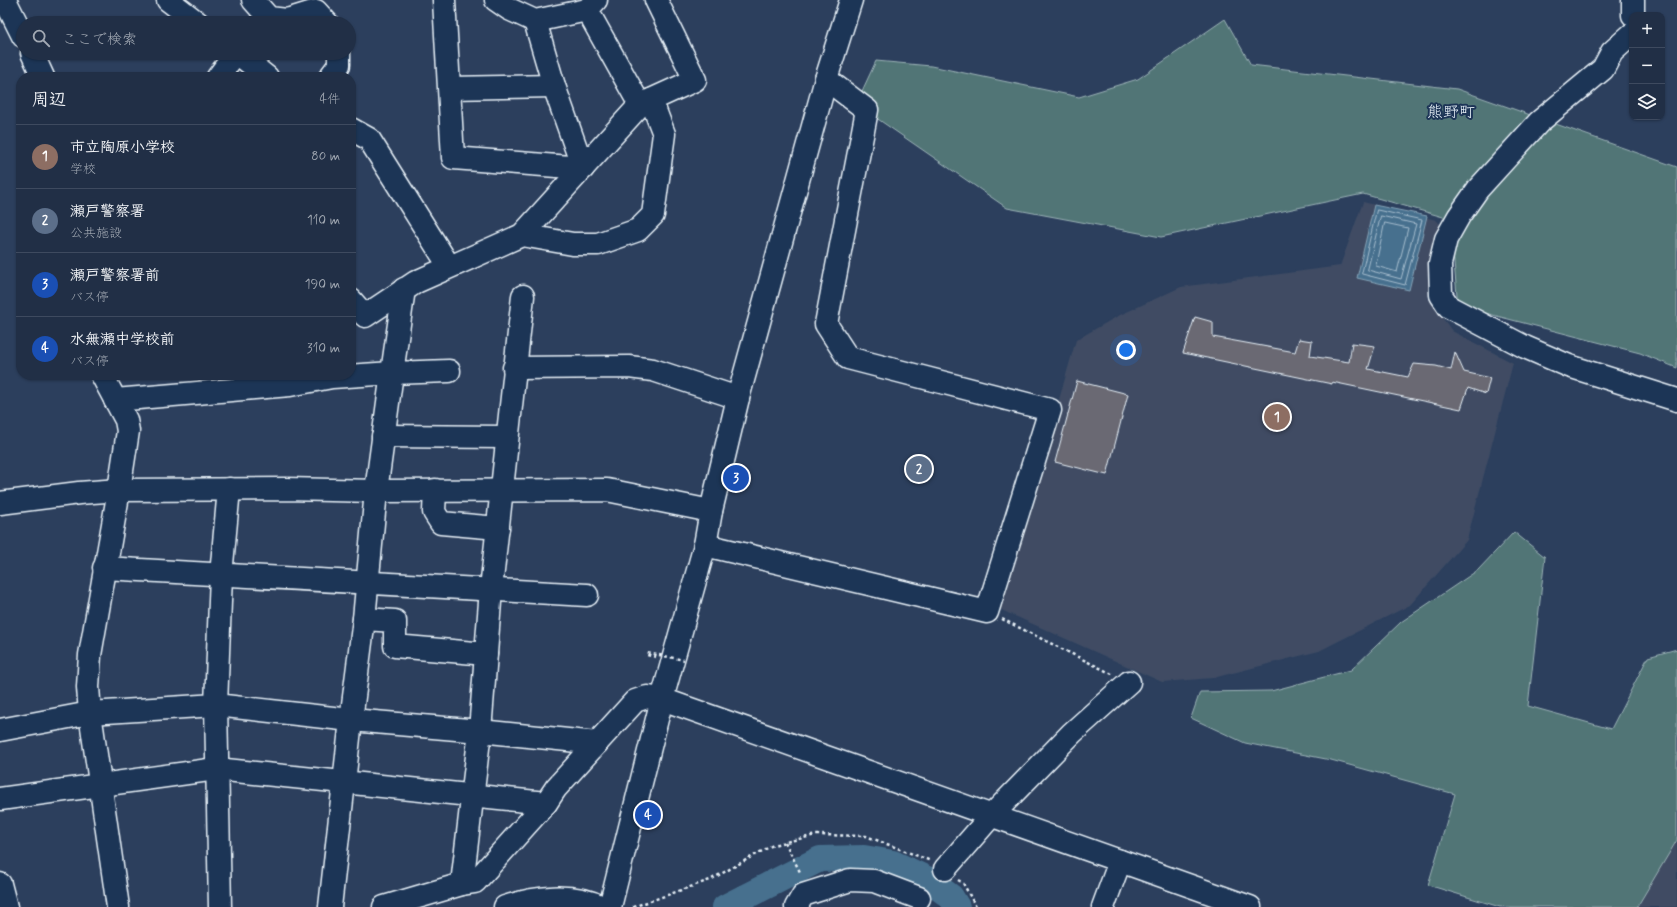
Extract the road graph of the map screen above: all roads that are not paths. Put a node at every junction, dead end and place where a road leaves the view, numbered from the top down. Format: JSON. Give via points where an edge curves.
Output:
{"nodes":[{"id":1,"x":6,"y":0,"type":"edge"},
{"id":2,"x":168,"y":0,"type":"edge"},
{"id":3,"x":253,"y":0,"type":"edge"},
{"id":4,"x":444,"y":0,"type":"edge"},
{"id":5,"x":496,"y":0,"type":"edge"},
{"id":6,"x":852,"y":0,"type":"edge"},
{"id":7,"x":1633,"y":0,"type":"edge"},
{"id":8,"x":658,"y":2,"type":"edge"},
{"id":9,"x":592,"y":5,"type":"edge"},
{"id":10,"x":1633,"y":12,"type":"edge"},
{"id":11,"x":189,"y":16,"type":"edge"},
{"id":12,"x":267,"y":16,"type":"edge"},
{"id":13,"x":299,"y":16,"type":"edge"},
{"id":14,"x":321,"y":16,"type":"edge"},
{"id":15,"x":16,"y":21,"type":"edge"},
{"id":16,"x":535,"y":21,"type":"junction"},
{"id":17,"x":1629,"y":37,"type":"edge"},
{"id":18,"x":35,"y":60,"type":"edge"},
{"id":19,"x":231,"y":60,"type":"edge"},
{"id":20,"x":245,"y":60,"type":"edge"},
{"id":21,"x":339,"y":60,"type":"edge"},
{"id":22,"x":41,"y":72,"type":"edge"},
{"id":23,"x":222,"y":72,"type":"edge"},
{"id":24,"x":261,"y":72,"type":"edge"},
{"id":25,"x":334,"y":72,"type":"edge"},
{"id":26,"x":826,"y":79,"type":"junction"},
{"id":27,"x":554,"y":86,"type":"junction"},
{"id":28,"x":450,"y":88,"type":"junction"},
{"id":29,"x":645,"y":102,"type":"junction"},
{"id":30,"x":356,"y":132,"type":"edge"},
{"id":31,"x":583,"y":168,"type":"junction"},
{"id":32,"x":522,"y":235,"type":"junction"},
{"id":33,"x":449,"y":266,"type":"junction"},
{"id":34,"x":404,"y":289,"type":"junction"},
{"id":35,"x":523,"y":296,"type":"dead end"},
{"id":36,"x":358,"y":322,"type":"edge"},
{"id":37,"x":514,"y":368,"type":"junction"},
{"id":38,"x":449,"y":371,"type":"dead end"},
{"id":39,"x":392,"y":373,"type":"junction"},
{"id":40,"x":356,"y":375,"type":"edge"},
{"id":41,"x":105,"y":380,"type":"edge"},
{"id":42,"x":316,"y":380,"type":"edge"},
{"id":43,"x":738,"y":398,"type":"junction"},
{"id":44,"x":115,"y":400,"type":"junction"},
{"id":45,"x":1677,"y":400,"type":"edge"},
{"id":46,"x":383,"y":436,"type":"junction"},
{"id":47,"x":506,"y":437,"type":"junction"},
{"id":48,"x":119,"y":490,"type":"junction"},
{"id":49,"x":229,"y":490,"type":"junction"},
{"id":50,"x":435,"y":490,"type":"junction"},
{"id":51,"x":502,"y":490,"type":"junction"},
{"id":52,"x":376,"y":491,"type":"junction"},
{"id":53,"x":0,"y":503,"type":"edge"},
{"id":54,"x":711,"y":510,"type":"junction"},
{"id":55,"x":498,"y":528,"type":"junction"},
{"id":56,"x":705,"y":546,"type":"junction"},
{"id":57,"x":104,"y":568,"type":"junction"},
{"id":58,"x":221,"y":575,"type":"junction"},
{"id":59,"x":367,"y":583,"type":"junction"},
{"id":60,"x":491,"y":589,"type":"junction"},
{"id":61,"x":587,"y":595,"type":"dead end"},
{"id":62,"x":364,"y":619,"type":"junction"},
{"id":63,"x":486,"y":654,"type":"junction"},
{"id":64,"x":1129,"y":682,"type":"road end"},
{"id":65,"x":662,"y":699,"type":"junction"},
{"id":66,"x":216,"y":705,"type":"junction"},
{"id":67,"x":90,"y":713,"type":"junction"},
{"id":68,"x":350,"y":720,"type":"junction"},
{"id":69,"x":0,"y":730,"type":"edge"},
{"id":70,"x":480,"y":731,"type":"junction"},
{"id":71,"x":597,"y":743,"type":"junction"},
{"id":72,"x":216,"y":769,"type":"junction"},
{"id":73,"x":344,"y":782,"type":"junction"},
{"id":74,"x":102,"y":784,"type":"junction"},
{"id":75,"x":471,"y":797,"type":"junction"},
{"id":76,"x":0,"y":799,"type":"edge"},
{"id":77,"x":546,"y":803,"type":"junction"},
{"id":78,"x":991,"y":816,"type":"junction"},
{"id":79,"x":1120,"y":861,"type":"junction"},
{"id":80,"x":945,"y":869,"type":"road end"},
{"id":81,"x":0,"y":884,"type":"edge"},
{"id":82,"x":462,"y":884,"type":"junction"},
{"id":83,"x":919,"y":898,"type":"dead end"},
{"id":84,"x":6,"y":907,"type":"edge"},
{"id":85,"x":118,"y":907,"type":"edge"},
{"id":86,"x":220,"y":907,"type":"edge"},
{"id":87,"x":330,"y":907,"type":"edge"},
{"id":88,"x":384,"y":907,"type":"edge"},
{"id":89,"x":505,"y":907,"type":"edge"},
{"id":90,"x":602,"y":907,"type":"edge"},
{"id":91,"x":610,"y":907,"type":"edge"},
{"id":92,"x":796,"y":907,"type":"edge"},
{"id":93,"x":1103,"y":907,"type":"edge"},
{"id":94,"x":1250,"y":907,"type":"edge"}],
"edges":[{"from":1,"to":15,"type":"street"},
{"from":2,"to":11,"type":"street"},
{"from":3,"to":12,"type":"street"},
{"from":4,"to":28,"type":"street"},
{"from":5,"to":16,"type":"street","via":[[509,10]]},
{"from":6,"to":26,"type":"street"},
{"from":7,"to":10,"type":"street"},
{"from":8,"to":29,"type":"street","via":[[696,80]]},
{"from":9,"to":16,"type":"street"},
{"from":9,"to":29,"type":"street"},
{"from":13,"to":14,"type":"street","via":[[316,10]]},
{"from":16,"to":27,"type":"street"},
{"from":17,"to":45,"type":"street","via":[[1612,52],[1602,69],[1539,122],[1458,216],[1446,239],[1440,264],[1441,295],[1449,307],[1569,366]]},
{"from":18,"to":22,"type":"street"},
{"from":19,"to":23,"type":"street"},
{"from":20,"to":24,"type":"street"},
{"from":21,"to":25,"type":"street","via":[[339,65]]},
{"from":26,"to":43,"type":"street"},
{"from":26,"to":56,"type":"street","via":[[867,110],[826,324],[848,358],[1050,410],[987,612]]},
{"from":27,"to":28,"type":"street"},
{"from":27,"to":31,"type":"street"},
{"from":28,"to":31,"type":"street","via":[[453,158]]},
{"from":29,"to":31,"type":"street"},
{"from":29,"to":32,"type":"street","via":[[664,134],[652,215],[638,230],[598,244],[573,244]]},
{"from":30,"to":33,"type":"street","via":[[369,139]]},
{"from":31,"to":32,"type":"street"},
{"from":32,"to":33,"type":"street"},
{"from":33,"to":34,"type":"street"},
{"from":34,"to":36,"type":"street"},
{"from":34,"to":39,"type":"street"},
{"from":35,"to":37,"type":"street"},
{"from":37,"to":43,"type":"street","via":[[629,367],[647,370]]},
{"from":37,"to":47,"type":"street"},
{"from":38,"to":39,"type":"street"},
{"from":39,"to":40,"type":"street"},
{"from":39,"to":46,"type":"street"},
{"from":41,"to":44,"type":"street"},
{"from":42,"to":44,"type":"street","via":[[290,385]]},
{"from":43,"to":54,"type":"street"},
{"from":44,"to":48,"type":"street","via":[[126,420],[128,431]]},
{"from":46,"to":47,"type":"street"},
{"from":46,"to":52,"type":"street"},
{"from":47,"to":51,"type":"street"},
{"from":48,"to":49,"type":"street"},
{"from":48,"to":53,"type":"street"},
{"from":48,"to":57,"type":"street"},
{"from":49,"to":52,"type":"street"},
{"from":49,"to":58,"type":"street"},
{"from":50,"to":51,"type":"street"},
{"from":50,"to":52,"type":"street"},
{"from":50,"to":55,"type":"street","via":[[434,512],[441,522]]},
{"from":51,"to":54,"type":"street","via":[[606,490]]},
{"from":51,"to":55,"type":"street"},
{"from":52,"to":59,"type":"street"},
{"from":54,"to":56,"type":"street"},
{"from":55,"to":60,"type":"street"},
{"from":56,"to":65,"type":"street"},
{"from":57,"to":58,"type":"street"},
{"from":57,"to":67,"type":"street","via":[[90,655]]},
{"from":58,"to":59,"type":"street"},
{"from":58,"to":66,"type":"street"},
{"from":59,"to":60,"type":"street"},
{"from":59,"to":62,"type":"street"},
{"from":60,"to":61,"type":"street"},
{"from":60,"to":63,"type":"street"},
{"from":62,"to":63,"type":"street","via":[[395,622],[395,646]]},
{"from":62,"to":68,"type":"street"},
{"from":63,"to":70,"type":"street"},
{"from":64,"to":78,"type":"street","via":[[1072,733]]},
{"from":65,"to":71,"type":"street","via":[[647,697],[635,701]]},
{"from":65,"to":78,"type":"street"},
{"from":65,"to":91,"type":"street"},
{"from":66,"to":67,"type":"street"},
{"from":66,"to":68,"type":"street"},
{"from":66,"to":72,"type":"street"},
{"from":67,"to":69,"type":"street"},
{"from":67,"to":74,"type":"street"},
{"from":68,"to":70,"type":"street"},
{"from":68,"to":73,"type":"street"},
{"from":70,"to":71,"type":"street"},
{"from":70,"to":75,"type":"street"},
{"from":71,"to":77,"type":"street","via":[[556,788]]},
{"from":72,"to":73,"type":"street"},
{"from":72,"to":74,"type":"street"},
{"from":72,"to":86,"type":"street"},
{"from":73,"to":75,"type":"street"},
{"from":73,"to":87,"type":"street"},
{"from":74,"to":76,"type":"street"},
{"from":74,"to":85,"type":"street"},
{"from":75,"to":77,"type":"street"},
{"from":75,"to":82,"type":"street"},
{"from":77,"to":82,"type":"street","via":[[475,882]]},
{"from":78,"to":79,"type":"street"},
{"from":78,"to":80,"type":"street"},
{"from":79,"to":93,"type":"street"},
{"from":79,"to":94,"type":"street"},
{"from":81,"to":84,"type":"street"},
{"from":82,"to":88,"type":"street"},
{"from":83,"to":92,"type":"street","via":[[874,881],[850,880],[803,895]]},
{"from":89,"to":90,"type":"street","via":[[542,897],[577,900]]}]}
